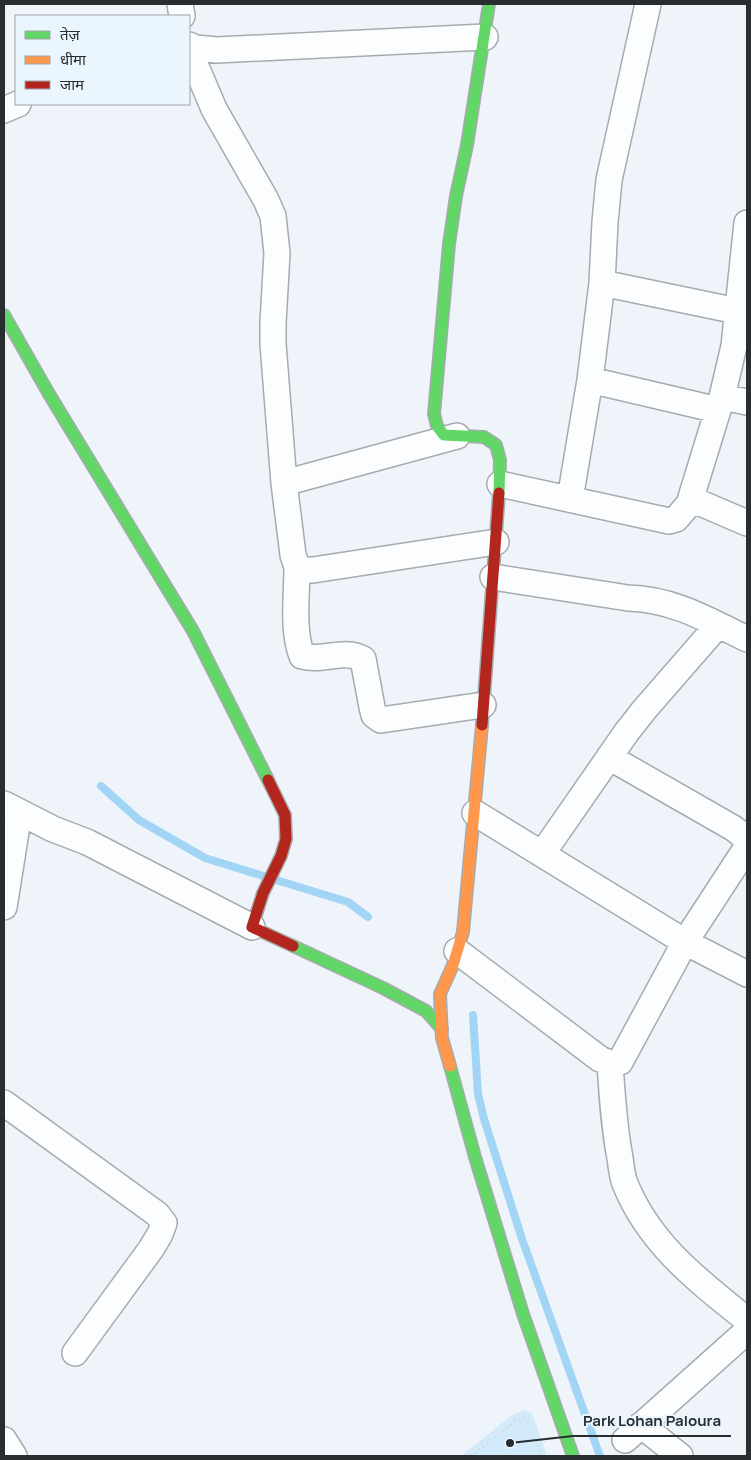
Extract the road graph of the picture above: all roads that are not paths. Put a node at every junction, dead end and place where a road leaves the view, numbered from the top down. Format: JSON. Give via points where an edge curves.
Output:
{"nodes":[{"id":1,"x":489,"y":4,"type":"edge"},
{"id":2,"x":648,"y":4,"type":"edge"},
{"id":3,"x":485,"y":37,"type":"junction"},
{"id":4,"x":190,"y":45,"type":"edge"},
{"id":5,"x":190,"y":52,"type":"edge"},
{"id":6,"x":16,"y":105,"type":"edge"},
{"id":7,"x":4,"y":110,"type":"edge"},
{"id":8,"x":747,"y":223,"type":"edge"},
{"id":9,"x":746,"y":249,"type":"edge"},
{"id":10,"x":602,"y":283,"type":"junction"},
{"id":11,"x":737,"y":311,"type":"junction"},
{"id":12,"x":4,"y":315,"type":"edge"},
{"id":13,"x":590,"y":380,"type":"junction"},
{"id":14,"x":747,"y":402,"type":"edge"},
{"id":15,"x":720,"y":404,"type":"junction"},
{"id":16,"x":457,"y":436,"type":"junction"},
{"id":17,"x":284,"y":483,"type":"junction"},
{"id":18,"x":500,"y":484,"type":"junction"},
{"id":19,"x":570,"y":499,"type":"junction"},
{"id":20,"x":689,"y":504,"type":"junction"},
{"id":21,"x":747,"y":523,"type":"edge"},
{"id":22,"x":496,"y":542,"type":"junction"},
{"id":23,"x":296,"y":567,"type":"junction"},
{"id":24,"x":493,"y":577,"type":"junction"},
{"id":25,"x":718,"y":625,"type":"junction"},
{"id":26,"x":747,"y":639,"type":"edge"},
{"id":27,"x":483,"y":705,"type":"junction"},
{"id":28,"x":609,"y":758,"type":"junction"},
{"id":29,"x":12,"y":808,"type":"edge"},
{"id":30,"x":475,"y":812,"type":"junction"},
{"id":31,"x":747,"y":842,"type":"edge"},
{"id":32,"x":542,"y":854,"type":"junction"},
{"id":33,"x":4,"y":906,"type":"edge"},
{"id":34,"x":252,"y":927,"type":"junction"},
{"id":35,"x":685,"y":942,"type":"junction"},
{"id":36,"x":455,"y":958,"type":"junction"},
{"id":37,"x":747,"y":974,"type":"edge"},
{"id":38,"x":442,"y":1029,"type":"junction"},
{"id":39,"x":610,"y":1063,"type":"junction"},
{"id":40,"x":4,"y":1103,"type":"edge"},
{"id":41,"x":747,"y":1320,"type":"edge"},
{"id":42,"x":747,"y":1331,"type":"edge"},
{"id":43,"x":75,"y":1353,"type":"dead end"},
{"id":44,"x":4,"y":1440,"type":"edge"},
{"id":45,"x":14,"y":1456,"type":"edge"},
{"id":46,"x":573,"y":1456,"type":"edge"},
{"id":47,"x":680,"y":1456,"type":"edge"}],
"edges":[{"from":1,"to":3,"type":"street"},
{"from":2,"to":10,"type":"street","via":[[610,180]]},
{"from":3,"to":4,"type":"street","via":[[217,50]]},
{"from":3,"to":16,"type":"street","via":[[449,244],[434,414],[436,426],[444,435]]},
{"from":5,"to":17,"type":"street","via":[[214,109],[273,216],[277,253],[273,344]]},
{"from":6,"to":7,"type":"street"},
{"from":8,"to":9,"type":"street"},
{"from":9,"to":11,"type":"street"},
{"from":10,"to":11,"type":"street"},
{"from":10,"to":13,"type":"street"},
{"from":11,"to":15,"type":"street","via":[[734,346]]},
{"from":12,"to":34,"type":"street","via":[[193,631],[285,815],[288,831],[285,847],[264,891]]},
{"from":13,"to":15,"type":"street"},
{"from":13,"to":19,"type":"street"},
{"from":14,"to":15,"type":"street"},
{"from":15,"to":20,"type":"street"},
{"from":16,"to":17,"type":"street"},
{"from":16,"to":18,"type":"street","via":[[480,435],[491,441],[499,450]]},
{"from":17,"to":23,"type":"street"},
{"from":18,"to":19,"type":"street"},
{"from":18,"to":22,"type":"street"},
{"from":19,"to":20,"type":"street","via":[[669,521],[676,519]]},
{"from":20,"to":21,"type":"street","via":[[698,502]]},
{"from":22,"to":23,"type":"street","via":[[313,570]]},
{"from":22,"to":24,"type":"street"},
{"from":23,"to":27,"type":"street","via":[[298,647],[302,656],[312,659],[348,654],[363,660],[374,715],[380,720]]},
{"from":24,"to":25,"type":"street","via":[[648,599],[685,610]]},
{"from":24,"to":27,"type":"street"},
{"from":25,"to":26,"type":"street"},
{"from":25,"to":28,"type":"street","via":[[644,710]]},
{"from":27,"to":30,"type":"street"},
{"from":28,"to":31,"type":"street","via":[[733,828]]},
{"from":28,"to":32,"type":"street"},
{"from":29,"to":33,"type":"street"},
{"from":29,"to":34,"type":"street","via":[[87,842]]},
{"from":30,"to":32,"type":"street"},
{"from":30,"to":36,"type":"street","via":[[463,932]]},
{"from":31,"to":35,"type":"street","via":[[746,850]]},
{"from":32,"to":35,"type":"street"},
{"from":34,"to":38,"type":"street","via":[[426,1011]]},
{"from":35,"to":37,"type":"street"},
{"from":35,"to":39,"type":"street","via":[[620,1062]]},
{"from":36,"to":38,"type":"street","via":[[440,994]]},
{"from":36,"to":39,"type":"street","via":[[600,1060]]},
{"from":38,"to":46,"type":"street","via":[[452,1079],[522,1314]]},
{"from":39,"to":41,"type":"street","via":[[614,1130],[624,1180],[639,1209],[656,1238],[680,1264]]},
{"from":40,"to":43,"type":"street","via":[[157,1214],[164,1223],[151,1249]]},
{"from":42,"to":47,"type":"street","via":[[633,1433]]},
{"from":44,"to":45,"type":"street"}]}
